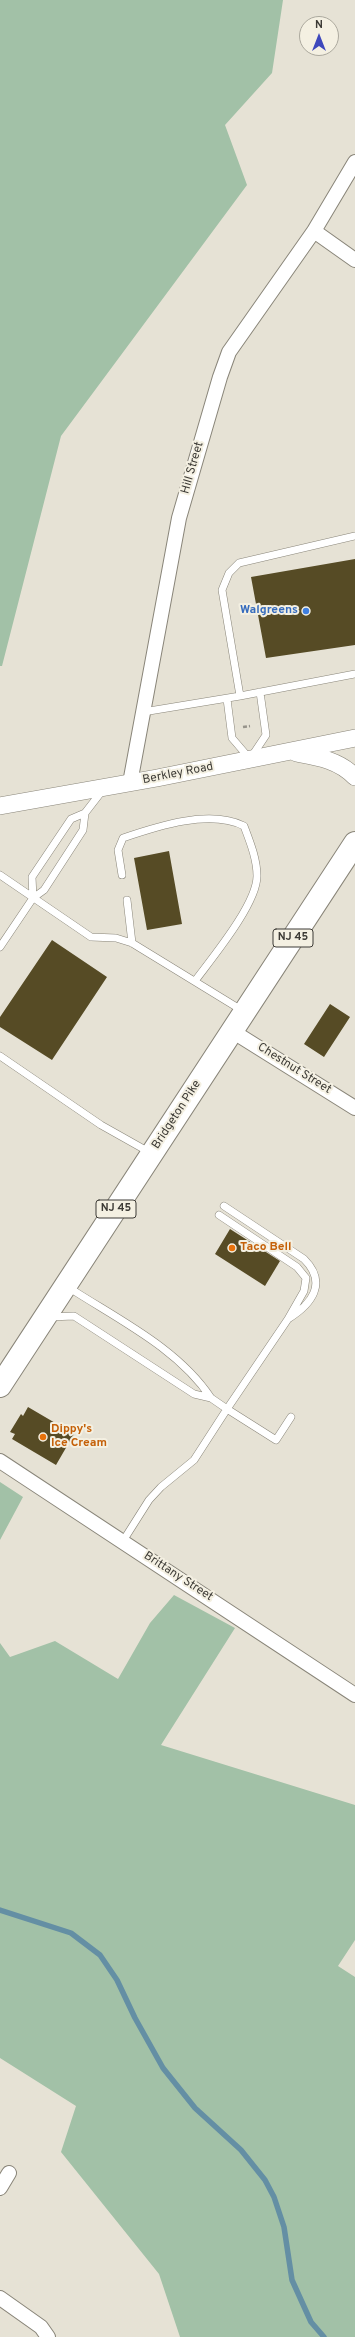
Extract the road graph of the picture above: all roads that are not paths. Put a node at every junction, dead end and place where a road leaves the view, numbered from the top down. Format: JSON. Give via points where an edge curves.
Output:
{"nodes":[{"id":1,"x":355,"y":162,"type":"edge"},
{"id":2,"x":314,"y":231,"type":"junction"},
{"id":3,"x":355,"y":260,"type":"edge"},
{"id":4,"x":355,"y":536,"type":"edge"},
{"id":5,"x":355,"y":674,"type":"edge"},
{"id":6,"x":260,"y":692,"type":"junction"},
{"id":7,"x":240,"y":696,"type":"junction"},
{"id":8,"x":227,"y":699,"type":"junction"},
{"id":9,"x":143,"y":712,"type":"junction"},
{"id":10,"x":355,"y":738,"type":"edge"},
{"id":11,"x":288,"y":752,"type":"junction"},
{"id":12,"x":250,"y":759,"type":"junction"},
{"id":13,"x":355,"y":777,"type":"edge"},
{"id":14,"x":130,"y":783,"type":"junction"},
{"id":15,"x":104,"y":787,"type":"junction"},
{"id":16,"x":0,"y":806,"type":"edge"},
{"id":17,"x":85,"y":813,"type":"junction"},
{"id":18,"x":355,"y":843,"type":"edge"},
{"id":19,"x":0,"y":875,"type":"edge"},
{"id":20,"x":122,"y":875,"type":"dead end"},
{"id":21,"x":33,"y":898,"type":"junction"},
{"id":22,"x":127,"y":900,"type":"dead end"},
{"id":23,"x":132,"y":943,"type":"junction"},
{"id":24,"x":0,"y":947,"type":"edge"},
{"id":25,"x":195,"y":981,"type":"junction"},
{"id":26,"x":245,"y":1012,"type":"junction"},
{"id":27,"x":232,"y":1031,"type":"junction"},
{"id":28,"x":0,"y":1056,"type":"edge"},
{"id":29,"x":355,"y":1108,"type":"edge"},
{"id":30,"x":152,"y":1154,"type":"junction"},
{"id":31,"x":224,"y":1206,"type":"dead end"},
{"id":32,"x":219,"y":1215,"type":"dead end"},
{"id":33,"x":66,"y":1286,"type":"junction"},
{"id":34,"x":45,"y":1317,"type":"junction"},
{"id":35,"x":288,"y":1319,"type":"junction"},
{"id":36,"x":0,"y":1386,"type":"edge"},
{"id":37,"x":211,"y":1398,"type":"junction"},
{"id":38,"x":227,"y":1409,"type":"junction"},
{"id":39,"x":292,"y":1417,"type":"dead end"},
{"id":40,"x":0,"y":1461,"type":"edge"},
{"id":41,"x":123,"y":1541,"type":"junction"},
{"id":42,"x":355,"y":1695,"type":"edge"},
{"id":43,"x":9,"y":2174,"type":"dead end"},
{"id":44,"x":0,"y":2188,"type":"edge"},
{"id":45,"x":0,"y":2298,"type":"edge"},
{"id":46,"x":48,"y":2337,"type":"edge"}],
"edges":[{"from":1,"to":2,"type":"street","name":"Hill Street"},
{"from":2,"to":3,"type":"street"},
{"from":2,"to":9,"type":"street","name":"Hill Street","via":[[229,352],[222,371],[179,518]]},
{"from":4,"to":7,"type":"lane","via":[[239,563],[223,581],[222,590]]},
{"from":5,"to":6,"type":"lane"},
{"from":6,"to":7,"type":"lane"},
{"from":6,"to":12,"type":"lane","via":[[266,735]]},
{"from":7,"to":8,"type":"lane"},
{"from":8,"to":9,"type":"lane"},
{"from":8,"to":12,"type":"lane","via":[[232,738]]},
{"from":9,"to":14,"type":"street","name":"Hill Street"},
{"from":10,"to":11,"type":"street","name":"Berkley Road"},
{"from":11,"to":12,"type":"street","name":"Berkley Road"},
{"from":11,"to":13,"type":"street","via":[[333,761],[345,767]]},
{"from":12,"to":14,"type":"street","name":"Berkley Road"},
{"from":14,"to":15,"type":"street","name":"Berkley Road"},
{"from":15,"to":16,"type":"street","name":"Berkley Road"},
{"from":15,"to":17,"type":"lane"},
{"from":17,"to":21,"type":"lane","via":[[83,830],[44,890]]},
{"from":17,"to":21,"type":"lane","via":[[71,819],[32,876]]},
{"from":18,"to":26,"type":"main road","name":"Bridgeton Pike","number":"NJ 45"},
{"from":19,"to":21,"type":"lane"},
{"from":20,"to":25,"type":"lane","via":[[118,850],[123,838],[144,830],[208,818],[223,818],[244,826],[253,852],[257,877],[254,892],[244,913]]},
{"from":21,"to":23,"type":"lane","via":[[91,937],[116,938]]},
{"from":21,"to":24,"type":"lane"},
{"from":22,"to":23,"type":"lane"},
{"from":23,"to":25,"type":"lane"},
{"from":25,"to":26,"type":"lane"},
{"from":26,"to":27,"type":"main road","name":"Bridgeton Pike","number":"NJ 45"},
{"from":27,"to":29,"type":"street","name":"Chestnut Street"},
{"from":27,"to":30,"type":"main road","name":"Bridgeton Pike","number":"NJ 45"},
{"from":28,"to":30,"type":"lane","via":[[101,1125]]},
{"from":30,"to":33,"type":"main road","name":"Bridgeton Pike","number":"NJ 45"},
{"from":31,"to":35,"type":"lane","via":[[304,1259],[312,1267],[317,1278],[315,1290],[302,1311]]},
{"from":32,"to":35,"type":"lane","via":[[297,1267],[306,1278],[304,1291]]},
{"from":33,"to":34,"type":"main road","name":"Bridgeton Pike","number":"NJ 45"},
{"from":33,"to":37,"type":"lane","via":[[154,1342],[202,1384]]},
{"from":34,"to":36,"type":"main road","name":"Bridgeton Pike","number":"NJ 45"},
{"from":34,"to":37,"type":"lane","via":[[74,1316],[194,1394]]},
{"from":35,"to":38,"type":"lane"},
{"from":37,"to":38,"type":"lane"},
{"from":38,"to":39,"type":"lane","via":[[276,1440]]},
{"from":38,"to":41,"type":"lane","via":[[194,1460],[149,1500]]},
{"from":40,"to":41,"type":"street","name":"Brittany Street"},
{"from":41,"to":42,"type":"street","name":"Brittany Street"},
{"from":43,"to":44,"type":"street"},
{"from":45,"to":46,"type":"street","via":[[41,2327]]}]}
